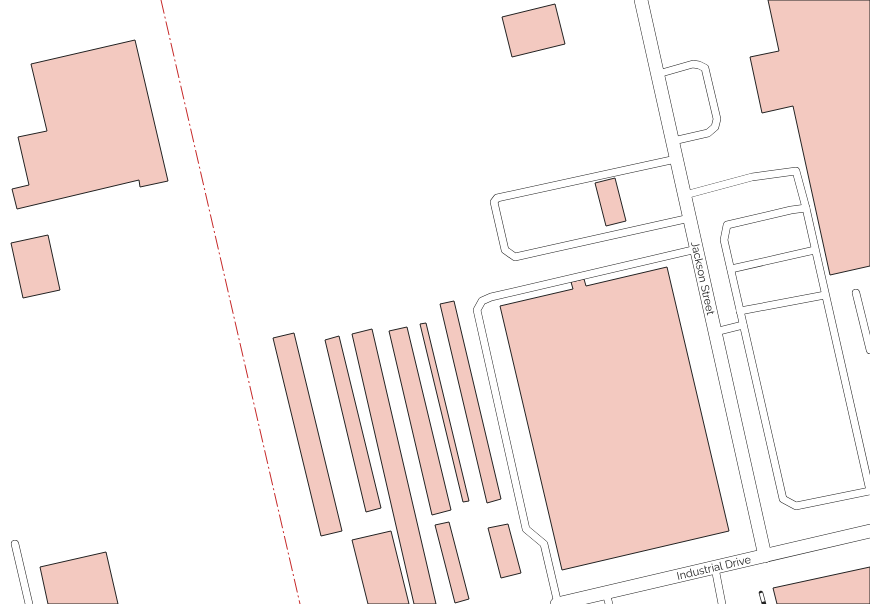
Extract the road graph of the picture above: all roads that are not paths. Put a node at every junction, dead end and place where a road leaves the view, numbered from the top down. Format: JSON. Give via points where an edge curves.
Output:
{"nodes":[{"id":1,"x":641,"y":0,"type":"edge"},
{"id":2,"x":658,"y":74,"type":"junction"},
{"id":3,"x":673,"y":141,"type":"junction"},
{"id":4,"x":676,"y":159,"type":"junction"},
{"id":5,"x":684,"y":195,"type":"junction"},
{"id":6,"x":806,"y":208,"type":"junction"},
{"id":7,"x":690,"y":218,"type":"junction"},
{"id":8,"x":697,"y":249,"type":"junction"},
{"id":9,"x":815,"y":250,"type":"junction"},
{"id":10,"x":730,"y":269,"type":"junction"},
{"id":11,"x":856,"y":293,"type":"dead end"},
{"id":12,"x":825,"y":295,"type":"junction"},
{"id":13,"x":740,"y":311,"type":"junction"},
{"id":14,"x":743,"y":325,"type":"junction"},
{"id":15,"x":715,"y":332,"type":"junction"},
{"id":16,"x":870,"y":350,"type":"edge"},
{"id":17,"x":870,"y":491,"type":"edge"},
{"id":18,"x":870,"y":531,"type":"edge"},
{"id":19,"x":15,"y":544,"type":"dead end"},
{"id":20,"x":765,"y":556,"type":"junction"},
{"id":21,"x":715,"y":568,"type":"junction"},
{"id":22,"x":608,"y":598,"type":"edge"},
{"id":23,"x":29,"y":604,"type":"edge"},
{"id":24,"x":557,"y":604,"type":"edge"},
{"id":25,"x":722,"y":604,"type":"edge"}],
"edges":[{"from":1,"to":2,"type":"street","name":"Jackson Street"},
{"from":2,"to":3,"type":"street","name":"Jackson Street"},
{"from":2,"to":3,"type":"lane","via":[[693,64],[705,68],[717,119],[715,128],[708,133]]},
{"from":3,"to":4,"type":"street","name":"Jackson Street"},
{"from":4,"to":5,"type":"street","name":"Jackson Street"},
{"from":4,"to":7,"type":"lane","via":[[497,198],[494,202],[505,250],[514,257]]},
{"from":5,"to":6,"type":"lane","via":[[752,177],[796,171]]},
{"from":5,"to":7,"type":"street","name":"Jackson Street"},
{"from":6,"to":9,"type":"lane"},
{"from":6,"to":10,"type":"lane","via":[[727,225],[724,240]]},
{"from":7,"to":8,"type":"street","name":"Jackson Street"},
{"from":8,"to":15,"type":"street","name":"Jackson Street"},
{"from":8,"to":24,"type":"lane","via":[[491,297],[482,301],[477,310],[526,529],[544,544]]},
{"from":9,"to":10,"type":"lane"},
{"from":9,"to":12,"type":"lane"},
{"from":10,"to":13,"type":"lane"},
{"from":11,"to":16,"type":"lane"},
{"from":12,"to":13,"type":"lane"},
{"from":12,"to":17,"type":"lane"},
{"from":13,"to":14,"type":"lane"},
{"from":14,"to":15,"type":"lane"},
{"from":14,"to":17,"type":"lane","via":[[783,499],[796,506]]},
{"from":15,"to":20,"type":"street","name":"Jackson Street"},
{"from":18,"to":20,"type":"street","name":"Industrial Drive"},
{"from":19,"to":23,"type":"lane"},
{"from":20,"to":21,"type":"street","name":"Industrial Drive"},
{"from":21,"to":22,"type":"street","name":"Industrial Drive"},
{"from":21,"to":25,"type":"lane"},
{"from":22,"to":24,"type":"street","name":"Industrial Drive"}]}
